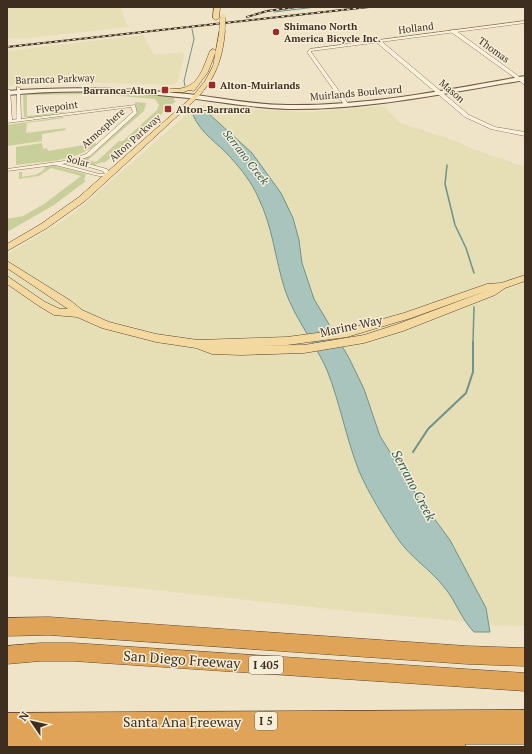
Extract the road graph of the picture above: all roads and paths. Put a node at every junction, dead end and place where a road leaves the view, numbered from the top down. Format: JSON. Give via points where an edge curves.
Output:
{"nodes":[{"id":1,"x":217,"y":7,"type":"edge"},
{"id":2,"x":223,"y":15,"type":"dead end"},
{"id":3,"x":525,"y":22,"type":"edge"},
{"id":4,"x":219,"y":30,"type":"junction"},
{"id":5,"x":452,"y":31,"type":"junction"},
{"id":6,"x":378,"y":41,"type":"junction"},
{"id":7,"x":522,"y":78,"type":"edge"},
{"id":8,"x":525,"y":83,"type":"edge"},
{"id":9,"x":198,"y":84,"type":"junction"},
{"id":10,"x":18,"y":90,"type":"junction"},
{"id":11,"x":163,"y":90,"type":"junction"},
{"id":12,"x":8,"y":91,"type":"edge"},
{"id":13,"x":440,"y":93,"type":"junction"},
{"id":14,"x":187,"y":96,"type":"junction"},
{"id":15,"x":195,"y":97,"type":"junction"},
{"id":16,"x":347,"y":105,"type":"junction"},
{"id":17,"x":133,"y":106,"type":"joint"},
{"id":18,"x":19,"y":111,"type":"junction"},
{"id":19,"x":9,"y":112,"type":"junction"},
{"id":20,"x":19,"y":121,"type":"junction"},
{"id":21,"x":8,"y":122,"type":"edge"},
{"id":22,"x":525,"y":134,"type":"edge"},
{"id":23,"x":72,"y":161,"type":"junction"},
{"id":24,"x":53,"y":163,"type":"junction"},
{"id":25,"x":88,"y":165,"type":"junction"},
{"id":26,"x":7,"y":170,"type":"edge"},
{"id":27,"x":82,"y":171,"type":"junction"},
{"id":28,"x":104,"y":174,"type":"junction"},
{"id":29,"x":7,"y":240,"type":"edge"},
{"id":30,"x":7,"y":248,"type":"edge"},
{"id":31,"x":7,"y":264,"type":"edge"},
{"id":32,"x":525,"y":278,"type":"edge"},
{"id":33,"x":7,"y":279,"type":"edge"},
{"id":34,"x":78,"y":313,"type":"junction"},
{"id":35,"x":7,"y":627,"type":"edge"},
{"id":36,"x":7,"y":655,"type":"edge"},
{"id":37,"x":525,"y":657,"type":"edge"},
{"id":38,"x":525,"y":682,"type":"edge"},
{"id":39,"x":525,"y":720,"type":"edge"},
{"id":40,"x":7,"y":723,"type":"edge"},
{"id":41,"x":525,"y":734,"type":"edge"},
{"id":42,"x":7,"y":737,"type":"edge"},
{"id":43,"x":7,"y":746,"type":"edge"},
{"id":44,"x":456,"y":747,"type":"edge"}],
"edges":[{"from":1,"to":4,"type":"main road","name":"Alton Parkway"},
{"from":2,"to":4,"type":"main road","name":"Alton Parkway","bridge":true},
{"from":3,"to":5,"type":"street","name":"Holland"},
{"from":4,"to":9,"type":"main road","name":"Alton Parkway","via":[[206,72]]},
{"from":4,"to":15,"type":"main road","name":"Alton Parkway","via":[[220,53],[216,67],[208,82]]},
{"from":5,"to":6,"type":"street","name":"Holland"},
{"from":5,"to":7,"type":"street","name":"Thomas"},
{"from":6,"to":13,"type":"street","name":"Mason"},
{"from":6,"to":16,"type":"street","name":"Holland","via":[[309,52]]},
{"from":7,"to":8,"type":"street","name":"Thomas"},
{"from":7,"to":13,"type":"main road","name":"Muirlands Boulevard"},
{"from":9,"to":11,"type":"main road","via":[[184,90]]},
{"from":9,"to":14,"type":"main road","name":"Alton Parkway"},
{"from":10,"to":11,"type":"main road","name":"Barranca Parkway","via":[[92,86]]},
{"from":10,"to":12,"type":"main road","name":"Barranca Parkway"},
{"from":10,"to":14,"type":"main road","name":"Barranca Parkway","via":[[103,89]]},
{"from":10,"to":18,"type":"street"},
{"from":11,"to":14,"type":"main road","name":"Barranca Parkway"},
{"from":12,"to":19,"type":"street"},
{"from":13,"to":16,"type":"main road","name":"Muirlands Boulevard"},
{"from":13,"to":22,"type":"street","name":"Mason","via":[[475,121]]},
{"from":14,"to":15,"type":"main road","name":"Muirlands Boulevard"},
{"from":14,"to":28,"type":"main road","name":"Alton Parkway"},
{"from":15,"to":16,"type":"main road","name":"Muirlands Boulevard","via":[[267,106]]},
{"from":15,"to":28,"type":"main road","name":"Alton Parkway"},
{"from":17,"to":20,"type":"street","name":"Fivepoint"},
{"from":17,"to":23,"type":"street","name":"Atmosphere","via":[[133,114],[94,150]]},
{"from":18,"to":19,"type":"street"},
{"from":18,"to":20,"type":"street"},
{"from":19,"to":21,"type":"street"},
{"from":20,"to":21,"type":"street","name":"Fivepoint"},
{"from":23,"to":24,"type":"street","name":"Atmosphere"},
{"from":23,"to":25,"type":"street","name":"Solar"},
{"from":24,"to":26,"type":"street","name":"Atmosphere"},
{"from":24,"to":27,"type":"street","name":"Solar"},
{"from":25,"to":27,"type":"street"},
{"from":25,"to":28,"type":"street","name":"Solar"},
{"from":27,"to":28,"type":"street","name":"Solar"},
{"from":28,"to":29,"type":"main road","name":"Alton Parkway","via":[[63,205]]},
{"from":28,"to":30,"type":"main road","name":"Alton Parkway","via":[[72,207]]},
{"from":31,"to":34,"type":"main road","name":"Marine Way","via":[[68,303]]},
{"from":32,"to":34,"type":"main road","name":"Marine Way","via":[[400,328],[342,343],[304,349],[212,350],[198,344],[130,332]]},
{"from":33,"to":34,"type":"main road","name":"Marine Way","via":[[58,312]]},
{"from":35,"to":37,"type":"highway","via":[[49,626]]},
{"from":36,"to":38,"type":"highway","name":"San Diego Freeway","number":"I 405","via":[[40,652],[99,654]]},
{"from":39,"to":40,"type":"highway","name":"Santa Ana Freeway","number":"I 5"},
{"from":41,"to":42,"type":"highway"},
{"from":43,"to":44,"type":"highway"}]}
